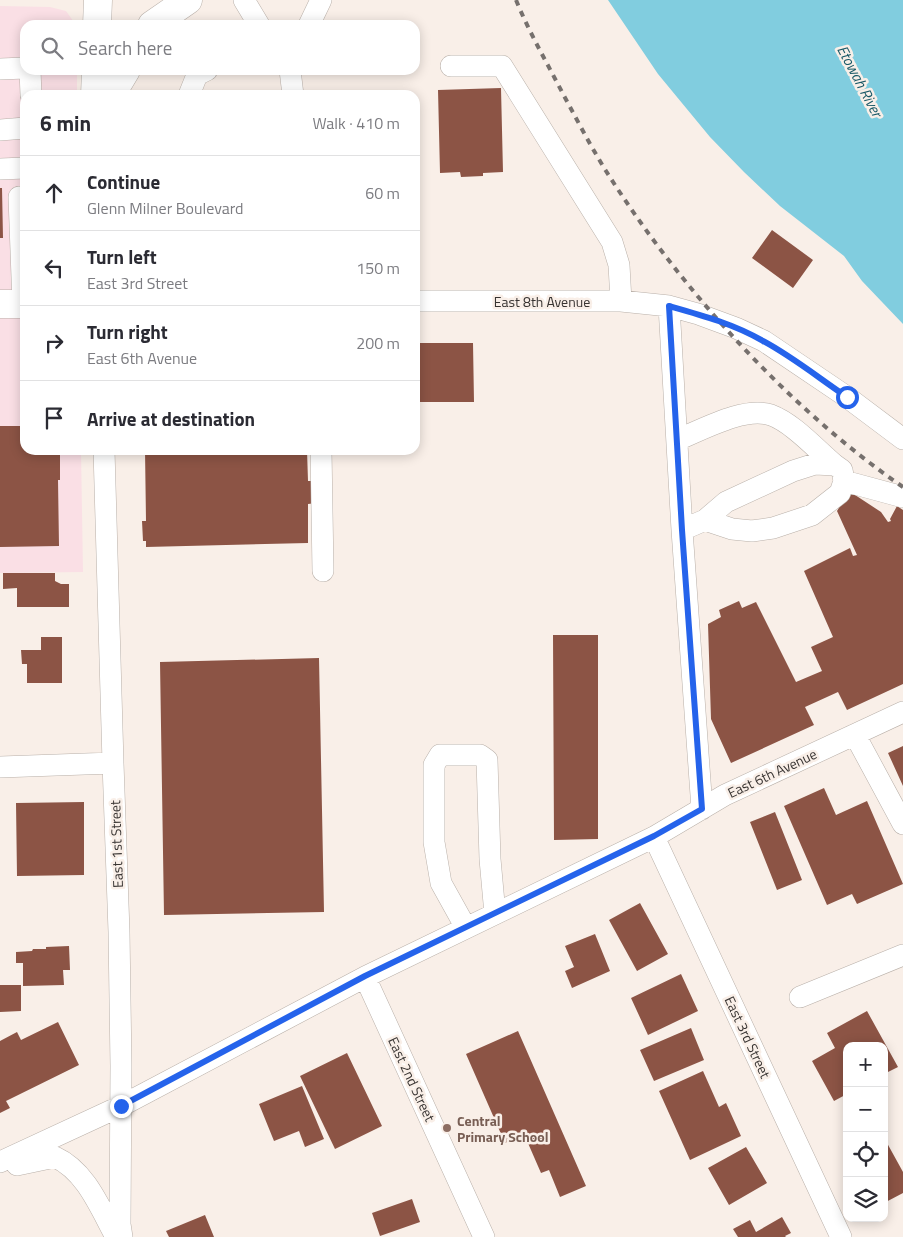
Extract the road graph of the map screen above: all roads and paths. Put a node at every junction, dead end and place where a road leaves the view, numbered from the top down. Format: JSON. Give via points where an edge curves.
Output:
{"nodes":[{"id":1,"x":98,"y":0,"type":"edge"},
{"id":2,"x":188,"y":0,"type":"edge"},
{"id":3,"x":244,"y":0,"type":"edge"},
{"id":4,"x":321,"y":0,"type":"edge"},
{"id":5,"x":97,"y":20,"type":"edge"},
{"id":6,"x":159,"y":20,"type":"edge"},
{"id":7,"x":256,"y":20,"type":"edge"},
{"id":8,"x":311,"y":20,"type":"edge"},
{"id":9,"x":451,"y":66,"type":"dead end"},
{"id":10,"x":20,"y":68,"type":"edge"},
{"id":11,"x":0,"y":69,"type":"edge"},
{"id":12,"x":30,"y":75,"type":"edge"},
{"id":13,"x":96,"y":75,"type":"edge"},
{"id":14,"x":123,"y":75,"type":"edge"},
{"id":15,"x":197,"y":75,"type":"edge"},
{"id":16,"x":291,"y":75,"type":"edge"},
{"id":17,"x":31,"y":90,"type":"edge"},
{"id":18,"x":95,"y":90,"type":"edge"},
{"id":19,"x":114,"y":90,"type":"edge"},
{"id":20,"x":191,"y":90,"type":"edge"},
{"id":21,"x":292,"y":90,"type":"edge"},
{"id":22,"x":20,"y":128,"type":"edge"},
{"id":23,"x":0,"y":130,"type":"edge"},
{"id":24,"x":20,"y":168,"type":"edge"},
{"id":25,"x":0,"y":169,"type":"edge"},
{"id":26,"x":19,"y":197,"type":"dead end"},
{"id":27,"x":420,"y":301,"type":"edge"},
{"id":28,"x":621,"y":302,"type":"junction"},
{"id":29,"x":16,"y":304,"type":"edge"},
{"id":30,"x":669,"y":306,"type":"junction"},
{"id":31,"x":903,"y":439,"type":"edge"},
{"id":32,"x":677,"y":440,"type":"junction"},
{"id":33,"x":104,"y":455,"type":"edge"},
{"id":34,"x":321,"y":455,"type":"edge"},
{"id":35,"x":839,"y":473,"type":"junction"},
{"id":36,"x":903,"y":497,"type":"edge"},
{"id":37,"x":705,"y":520,"type":"junction"},
{"id":38,"x":682,"y":530,"type":"junction"},
{"id":39,"x":323,"y":571,"type":"dead end"},
{"id":40,"x":903,"y":712,"type":"edge"},
{"id":41,"x":854,"y":735,"type":"junction"},
{"id":42,"x":113,"y":763,"type":"junction"},
{"id":43,"x":0,"y":767,"type":"edge"},
{"id":44,"x":702,"y":809,"type":"junction"},
{"id":45,"x":903,"y":824,"type":"edge"},
{"id":46,"x":654,"y":836,"type":"junction"},
{"id":47,"x":495,"y":914,"type":"junction"},
{"id":48,"x":466,"y":928,"type":"junction"},
{"id":49,"x":903,"y":955,"type":"edge"},
{"id":50,"x":365,"y":976,"type":"junction"},
{"id":51,"x":800,"y":997,"type":"dead end"},
{"id":52,"x":121,"y":1106,"type":"junction"},
{"id":53,"x":0,"y":1162,"type":"edge"},
{"id":54,"x":0,"y":1170,"type":"edge"},
{"id":55,"x":116,"y":1237,"type":"edge"},
{"id":56,"x":122,"y":1237,"type":"edge"},
{"id":57,"x":484,"y":1237,"type":"edge"},
{"id":58,"x":841,"y":1237,"type":"edge"}],
"edges":[{"from":1,"to":5,"type":"main road"},
{"from":2,"to":6,"type":"main road"},
{"from":3,"to":7,"type":"street"},
{"from":4,"to":8,"type":"street"},
{"from":9,"to":28,"type":"street","via":[[502,66],[612,242],[619,265]]},
{"from":10,"to":11,"type":"street"},
{"from":12,"to":17,"type":"street"},
{"from":13,"to":18,"type":"main road"},
{"from":14,"to":19,"type":"main road"},
{"from":15,"to":20,"type":"street"},
{"from":16,"to":21,"type":"street"},
{"from":22,"to":23,"type":"street"},
{"from":24,"to":25,"type":"street"},
{"from":26,"to":29,"type":"street"},
{"from":27,"to":28,"type":"street","name":"East 8th Avenue"},
{"from":28,"to":30,"type":"street","name":"East 8th Avenue"},
{"from":30,"to":31,"type":"street","name":"East 8th Avenue","via":[[736,328],[764,341]]},
{"from":30,"to":32,"type":"street"},
{"from":32,"to":35,"type":"street","via":[[734,417],[771,415],[791,427]]},
{"from":32,"to":38,"type":"street"},
{"from":33,"to":42,"type":"street","name":"East 1st Street"},
{"from":34,"to":39,"type":"street"},
{"from":35,"to":36,"type":"street"},
{"from":35,"to":37,"type":"street","via":[[815,464],[793,471],[726,502]]},
{"from":35,"to":37,"type":"street","via":[[840,493],[812,515],[774,528],[752,531],[732,529]]},
{"from":37,"to":38,"type":"street"},
{"from":38,"to":44,"type":"street"},
{"from":40,"to":41,"type":"street","name":"East 6th Avenue"},
{"from":41,"to":44,"type":"street","name":"East 6th Avenue","via":[[725,795]]},
{"from":41,"to":45,"type":"street"},
{"from":42,"to":43,"type":"street"},
{"from":42,"to":52,"type":"street","name":"East 1st Street"},
{"from":44,"to":46,"type":"street","name":"East 6th Avenue"},
{"from":46,"to":47,"type":"street","name":"East 6th Avenue"},
{"from":46,"to":58,"type":"street","name":"East 3rd Street"},
{"from":47,"to":48,"type":"street","name":"East 6th Avenue"},
{"from":47,"to":48,"type":"street","via":[[487,760],[480,755],[440,755],[434,765],[434,842],[441,883]]},
{"from":48,"to":50,"type":"street","name":"East 6th Avenue"},
{"from":49,"to":51,"type":"street"},
{"from":50,"to":52,"type":"street","name":"East 6th Avenue"},
{"from":50,"to":57,"type":"street","name":"East 2nd Street"},
{"from":52,"to":53,"type":"street","name":"East 6th Avenue"},
{"from":52,"to":56,"type":"street","name":"East 1st Street"},
{"from":54,"to":55,"type":"street","via":[[44,1158],[63,1160],[81,1176]]}]}
